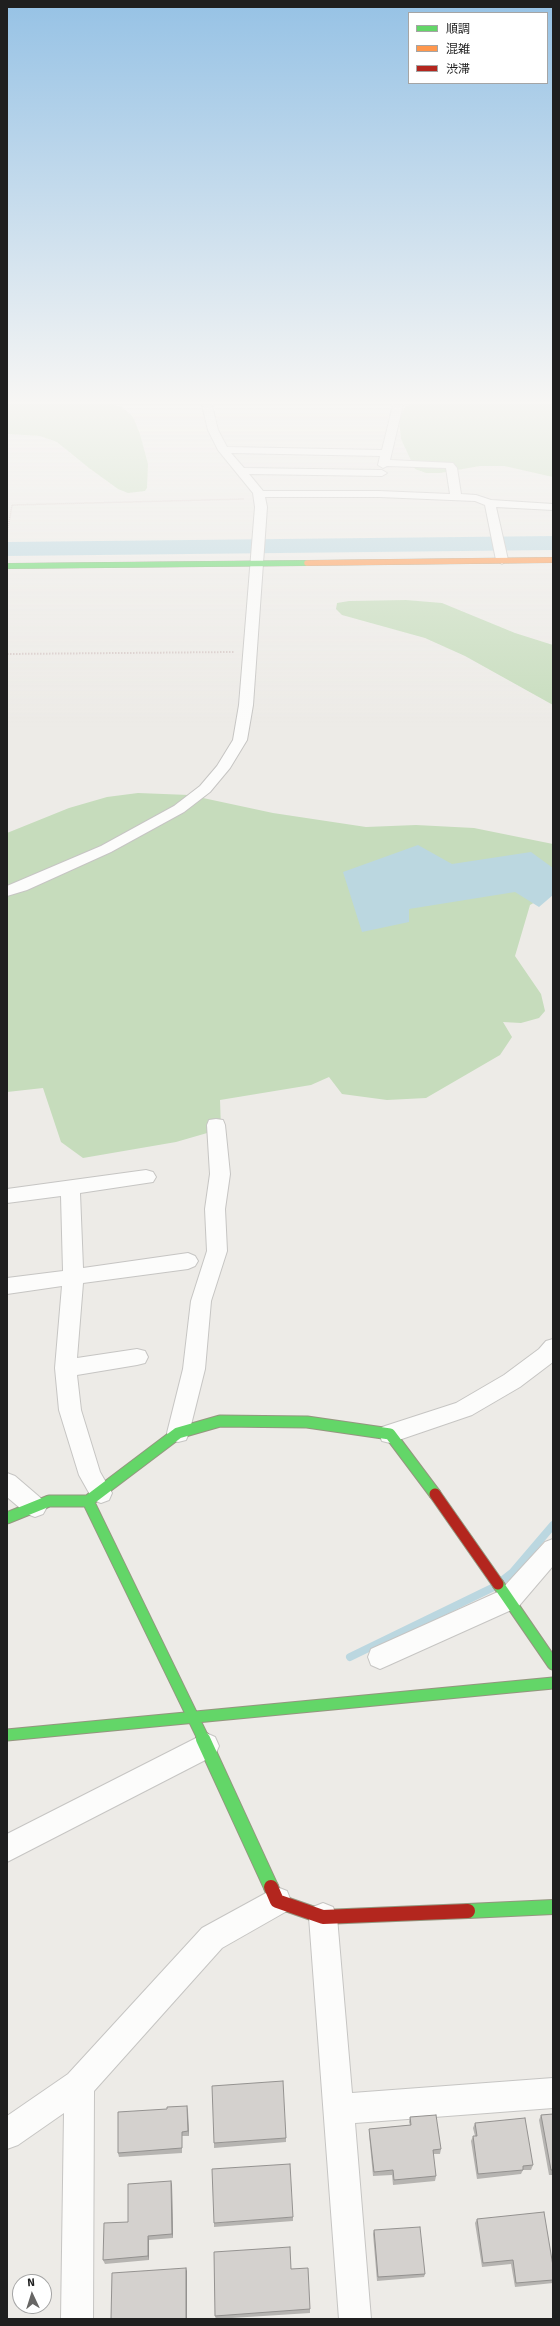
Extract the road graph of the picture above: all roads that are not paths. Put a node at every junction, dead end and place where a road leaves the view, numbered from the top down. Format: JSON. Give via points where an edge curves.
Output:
{"nodes":[{"id":1,"x":260,"y":514,"type":"edge"},
{"id":2,"x":492,"y":514,"type":"edge"},
{"id":3,"x":502,"y":560,"type":"junction"},
{"id":4,"x":553,"y":560,"type":"edge"},
{"id":5,"x":258,"y":564,"type":"junction"},
{"id":6,"x":7,"y":566,"type":"edge"},
{"id":7,"x":7,"y":891,"type":"edge"},
{"id":8,"x":216,"y":1125,"type":"dead end"},
{"id":9,"x":146,"y":1177,"type":"dead end"},
{"id":10,"x":70,"y":1187,"type":"junction"},
{"id":11,"x":7,"y":1196,"type":"edge"},
{"id":12,"x":188,"y":1261,"type":"dead end"},
{"id":13,"x":73,"y":1277,"type":"junction"},
{"id":14,"x":7,"y":1286,"type":"edge"},
{"id":15,"x":553,"y":1347,"type":"edge"},
{"id":16,"x":137,"y":1357,"type":"dead end"},
{"id":17,"x":66,"y":1368,"type":"junction"},
{"id":18,"x":178,"y":1433,"type":"junction"},
{"id":19,"x":390,"y":1434,"type":"junction"},
{"id":20,"x":7,"y":1483,"type":"edge"},
{"id":21,"x":95,"y":1497,"type":"junction"},
{"id":22,"x":35,"y":1507,"type":"junction"},
{"id":23,"x":7,"y":1518,"type":"edge"},
{"id":24,"x":553,"y":1549,"type":"edge"},
{"id":25,"x":505,"y":1594,"type":"junction"},
{"id":26,"x":380,"y":1657,"type":"dead end"},
{"id":27,"x":553,"y":1664,"type":"edge"},
{"id":28,"x":553,"y":1683,"type":"edge"},
{"id":29,"x":193,"y":1718,"type":"junction"},
{"id":30,"x":7,"y":1735,"type":"edge"},
{"id":31,"x":206,"y":1746,"type":"junction"},
{"id":32,"x":7,"y":1848,"type":"edge"},
{"id":33,"x":277,"y":1901,"type":"junction"},
{"id":34,"x":553,"y":1907,"type":"edge"},
{"id":35,"x":323,"y":1917,"type":"junction"},
{"id":36,"x":78,"y":2085,"type":"junction"},
{"id":37,"x":553,"y":2093,"type":"edge"},
{"id":38,"x":339,"y":2109,"type":"junction"},
{"id":39,"x":7,"y":2134,"type":"edge"},
{"id":40,"x":77,"y":2319,"type":"edge"},
{"id":41,"x":355,"y":2319,"type":"edge"}],
"edges":[{"from":1,"to":5,"type":"street"},
{"from":2,"to":3,"type":"street"},
{"from":3,"to":4,"type":"street"},
{"from":3,"to":5,"type":"street"},
{"from":5,"to":6,"type":"street"},
{"from":5,"to":7,"type":"street","via":[[246,705],[240,740],[223,768],[205,789],[179,809],[106,849]]},
{"from":8,"to":18,"type":"street","via":[[220,1174],[214,1209],[217,1251],[201,1301],[194,1369]]},
{"from":9,"to":10,"type":"street"},
{"from":10,"to":11,"type":"street"},
{"from":10,"to":13,"type":"street"},
{"from":12,"to":13,"type":"street"},
{"from":13,"to":14,"type":"street"},
{"from":13,"to":17,"type":"street"},
{"from":15,"to":19,"type":"street","via":[[547,1355],[512,1381],[464,1409]]},
{"from":16,"to":17,"type":"street"},
{"from":17,"to":21,"type":"street","via":[[70,1410]]},
{"from":18,"to":19,"type":"street","via":[[220,1421],[306,1422]]},
{"from":18,"to":21,"type":"street"},
{"from":19,"to":25,"type":"street"},
{"from":20,"to":22,"type":"street"},
{"from":21,"to":22,"type":"street","via":[[49,1501]]},
{"from":21,"to":29,"type":"street"},
{"from":22,"to":23,"type":"street"},
{"from":24,"to":25,"type":"street"},
{"from":25,"to":26,"type":"street"},
{"from":25,"to":27,"type":"street"},
{"from":28,"to":29,"type":"street"},
{"from":29,"to":30,"type":"street"},
{"from":29,"to":31,"type":"street"},
{"from":31,"to":32,"type":"street"},
{"from":31,"to":33,"type":"street"},
{"from":33,"to":35,"type":"street"},
{"from":33,"to":36,"type":"street","via":[[212,1938]]},
{"from":34,"to":35,"type":"street"},
{"from":35,"to":38,"type":"street"},
{"from":36,"to":39,"type":"street"},
{"from":36,"to":40,"type":"street"},
{"from":37,"to":38,"type":"street"},
{"from":38,"to":41,"type":"street"}]}
